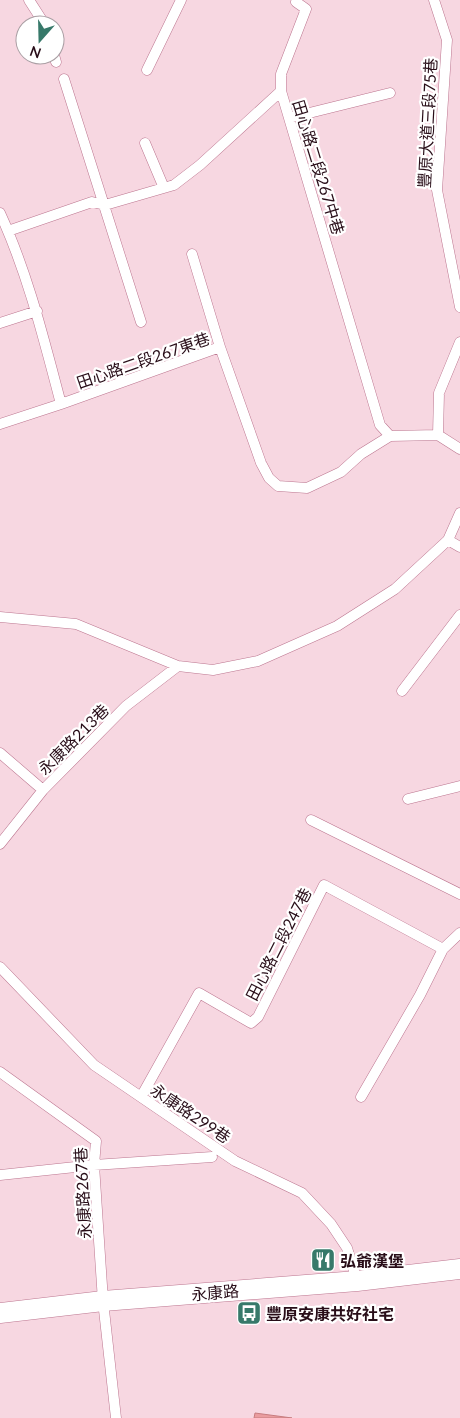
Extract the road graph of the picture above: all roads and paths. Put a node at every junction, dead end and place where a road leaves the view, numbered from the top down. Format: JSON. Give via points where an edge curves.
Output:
{"nodes":[{"id":1,"x":29,"y":0,"type":"edge"},
{"id":2,"x":181,"y":0,"type":"edge"},
{"id":3,"x":434,"y":0,"type":"edge"},
{"id":4,"x":295,"y":1,"type":"edge"},
{"id":5,"x":39,"y":15,"type":"edge"},
{"id":6,"x":147,"y":70,"type":"dead end"},
{"id":7,"x":64,"y":79,"type":"dead end"},
{"id":8,"x":281,"y":91,"type":"junction"},
{"id":9,"x":390,"y":93,"type":"dead end"},
{"id":10,"x":289,"y":118,"type":"junction"},
{"id":11,"x":145,"y":143,"type":"dead end"},
{"id":12,"x":164,"y":188,"type":"junction"},
{"id":13,"x":105,"y":205,"type":"junction"},
{"id":14,"x":0,"y":213,"type":"edge"},
{"id":15,"x":8,"y":230,"type":"junction"},
{"id":16,"x":192,"y":254,"type":"dead end"},
{"id":17,"x":460,"y":307,"type":"edge"},
{"id":18,"x":37,"y":311,"type":"junction"},
{"id":19,"x":141,"y":322,"type":"dead end"},
{"id":20,"x":0,"y":323,"type":"edge"},
{"id":21,"x":460,"y":342,"type":"edge"},
{"id":22,"x":220,"y":348,"type":"junction"},
{"id":23,"x":61,"y":404,"type":"junction"},
{"id":24,"x":0,"y":424,"type":"edge"},
{"id":25,"x":390,"y":436,"type":"junction"},
{"id":26,"x":438,"y":436,"type":"junction"},
{"id":27,"x":460,"y":449,"type":"edge"},
{"id":28,"x":460,"y":513,"type":"edge"},
{"id":29,"x":448,"y":540,"type":"junction"},
{"id":30,"x":460,"y":548,"type":"edge"},
{"id":31,"x":460,"y":616,"type":"edge"},
{"id":32,"x":0,"y":617,"type":"edge"},
{"id":33,"x":178,"y":666,"type":"junction"},
{"id":34,"x":402,"y":691,"type":"dead end"},
{"id":35,"x":0,"y":753,"type":"edge"},
{"id":36,"x":460,"y":786,"type":"edge"},
{"id":37,"x":43,"y":790,"type":"junction"},
{"id":38,"x":408,"y":799,"type":"dead end"},
{"id":39,"x":311,"y":820,"type":"dead end"},
{"id":40,"x":0,"y":844,"type":"edge"},
{"id":41,"x":460,"y":894,"type":"edge"},
{"id":42,"x":460,"y":933,"type":"edge"},
{"id":43,"x":443,"y":949,"type":"junction"},
{"id":44,"x":0,"y":967,"type":"edge"},
{"id":45,"x":0,"y":1072,"type":"edge"},
{"id":46,"x":141,"y":1097,"type":"junction"},
{"id":47,"x":361,"y":1097,"type":"dead end"},
{"id":48,"x":212,"y":1157,"type":"dead end"},
{"id":49,"x":94,"y":1165,"type":"junction"},
{"id":50,"x":0,"y":1175,"type":"edge"},
{"id":51,"x":460,"y":1269,"type":"edge"},
{"id":52,"x":357,"y":1281,"type":"junction"},
{"id":53,"x":103,"y":1301,"type":"junction"},
{"id":54,"x":0,"y":1314,"type":"edge"},
{"id":55,"x":116,"y":1418,"type":"edge"}],
"edges":[{"from":1,"to":5,"type":"lane"},
{"from":2,"to":6,"type":"lane"},
{"from":3,"to":17,"type":"lane","name":"豐原大道三段75巷","via":[[446,40],[437,190]]},
{"from":4,"to":8,"type":"lane","via":[[306,9],[281,74]]},
{"from":7,"to":13,"type":"lane"},
{"from":8,"to":10,"type":"lane","name":"田心路二段267中巷"},
{"from":8,"to":12,"type":"lane","name":"田心路二段267中巷","via":[[200,165]]},
{"from":9,"to":10,"type":"lane"},
{"from":10,"to":25,"type":"lane","name":"田心路二段267中巷","via":[[380,425]]},
{"from":11,"to":12,"type":"lane"},
{"from":12,"to":13,"type":"lane","name":"田心路二段267中巷"},
{"from":13,"to":15,"type":"lane","name":"田心路二段267中巷","via":[[92,202]]},
{"from":13,"to":19,"type":"lane"},
{"from":14,"to":15,"type":"lane","name":"田心路二段267東巷"},
{"from":15,"to":18,"type":"lane","name":"田心路二段267東巷"},
{"from":16,"to":22,"type":"lane"},
{"from":18,"to":20,"type":"lane"},
{"from":18,"to":23,"type":"lane","name":"田心路二段267東巷"},
{"from":21,"to":26,"type":"lane","via":[[439,393]]},
{"from":22,"to":23,"type":"lane","name":"田心路二段267東巷"},
{"from":22,"to":25,"type":"lane","name":"田心路二段267東巷","via":[[261,463],[278,486],[307,488],[341,472],[361,454]]},
{"from":23,"to":24,"type":"lane"},
{"from":25,"to":26,"type":"lane"},
{"from":26,"to":27,"type":"lane"},
{"from":28,"to":29,"type":"lane"},
{"from":29,"to":30,"type":"lane"},
{"from":29,"to":33,"type":"lane","via":[[395,589],[337,626],[258,661],[213,670]]},
{"from":31,"to":34,"type":"lane"},
{"from":32,"to":33,"type":"lane","via":[[76,624]]},
{"from":33,"to":37,"type":"lane","name":"永康路213巷","via":[[126,706]]},
{"from":35,"to":37,"type":"lane"},
{"from":36,"to":38,"type":"lane"},
{"from":37,"to":40,"type":"lane","name":"永康路213巷"},
{"from":39,"to":41,"type":"lane"},
{"from":42,"to":43,"type":"lane"},
{"from":43,"to":46,"type":"lane","name":"田心路二段247巷","via":[[324,884],[258,1017],[250,1023],[199,993]]},
{"from":43,"to":47,"type":"lane"},
{"from":44,"to":46,"type":"lane","name":"永康路299巷","via":[[94,1065]]},
{"from":45,"to":49,"type":"lane","name":"永康路267巷","via":[[96,1141]]},
{"from":46,"to":52,"type":"lane","name":"永康路299巷","via":[[235,1161],[302,1193],[331,1224],[347,1248]]},
{"from":48,"to":49,"type":"lane"},
{"from":49,"to":50,"type":"lane"},
{"from":49,"to":53,"type":"lane","name":"永康路267巷"},
{"from":51,"to":52,"type":"street","name":"永康路"},
{"from":52,"to":53,"type":"street","name":"永康路"},
{"from":53,"to":54,"type":"street","name":"永康路"},
{"from":53,"to":55,"type":"lane","name":"永康路267巷"}]}
